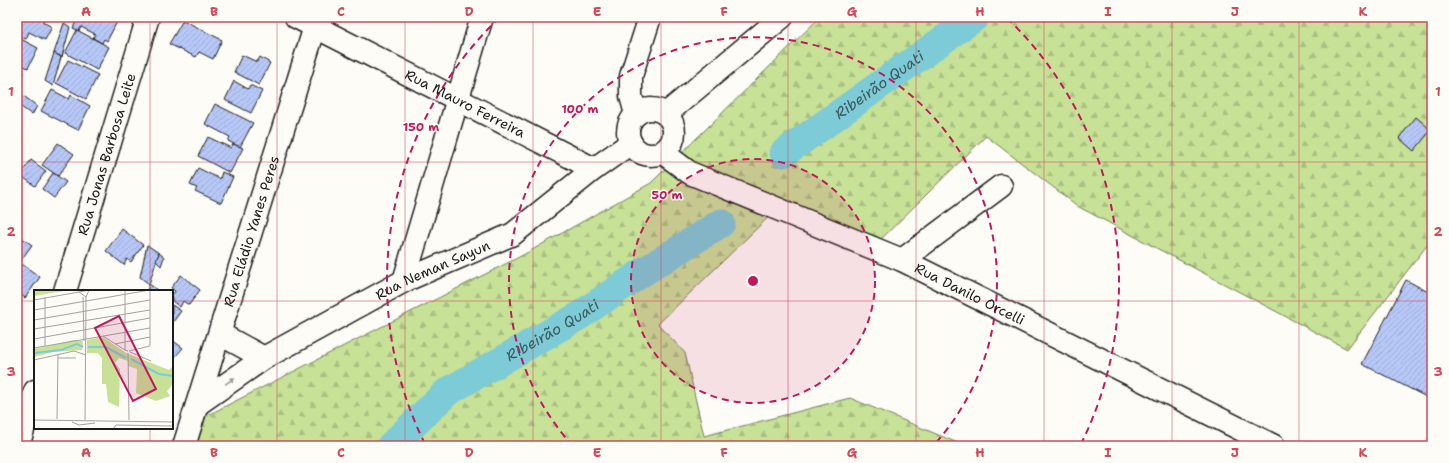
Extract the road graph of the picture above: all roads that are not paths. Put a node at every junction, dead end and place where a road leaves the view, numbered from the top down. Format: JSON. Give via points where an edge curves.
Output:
{"nodes":[{"id":1,"x":148,"y":17,"type":"edge"},
{"id":2,"x":296,"y":17,"type":"edge"},
{"id":3,"x":482,"y":17,"type":"edge"},
{"id":4,"x":650,"y":17,"type":"edge"},
{"id":5,"x":782,"y":17,"type":"edge"},
{"id":6,"x":317,"y":22,"type":"edge"},
{"id":7,"x":456,"y":100,"type":"junction"},
{"id":8,"x":636,"y":114,"type":"junction"},
{"id":9,"x":666,"y":114,"type":"junction"},
{"id":10,"x":631,"y":143,"type":"junction"},
{"id":11,"x":662,"y":152,"type":"junction"},
{"id":12,"x":594,"y":169,"type":"junction"},
{"id":13,"x":1001,"y":186,"type":"dead end"},
{"id":14,"x":902,"y":260,"type":"junction"},
{"id":15,"x":404,"y":281,"type":"junction"},
{"id":16,"x":65,"y":290,"type":"edge"},
{"id":17,"x":220,"y":334,"type":"junction"},
{"id":18,"x":264,"y":358,"type":"junction"},
{"id":19,"x":34,"y":394,"type":"edge"},
{"id":20,"x":198,"y":404,"type":"junction"},
{"id":21,"x":18,"y":446,"type":"edge"},
{"id":22,"x":184,"y":446,"type":"edge"},
{"id":23,"x":1274,"y":446,"type":"edge"}],
"edges":[{"from":1,"to":16,"type":"street","name":"Rua Jonas Barbosa Leite"},
{"from":2,"to":6,"type":"street","name":"Rua Mauro Ferreira"},
{"from":3,"to":7,"type":"street"},
{"from":4,"to":8,"type":"street","via":[[631,76],[631,96]]},
{"from":5,"to":9,"type":"street"},
{"from":6,"to":7,"type":"street","name":"Rua Mauro Ferreira"},
{"from":6,"to":17,"type":"street","name":"Rua Eládio Yanes Peres"},
{"from":7,"to":12,"type":"street","name":"Rua Mauro Ferreira"},
{"from":7,"to":15,"type":"street"},
{"from":8,"to":9,"type":"street","via":[[645,109],[652,109]]},
{"from":8,"to":10,"type":"street","via":[[628,129]]},
{"from":9,"to":11,"type":"street","via":[[673,126],[674,134]]},
{"from":10,"to":11,"type":"street","via":[[641,152]]},
{"from":10,"to":12,"type":"street"},
{"from":11,"to":14,"type":"street","name":"Rua Danilo Orcelli","via":[[690,173]]},
{"from":12,"to":15,"type":"street","name":"Rua Neman Sayun","via":[[513,234]]},
{"from":13,"to":14,"type":"street"},
{"from":14,"to":23,"type":"street","name":"Rua Danilo Orcelli"},
{"from":15,"to":18,"type":"street","name":"Rua Neman Sayun"},
{"from":17,"to":18,"type":"street"},
{"from":17,"to":20,"type":"street","name":"Rua Eládio Yanes Peres"},
{"from":20,"to":18,"type":"street","name":"Rua Neman Sayun","one_way":true},
{"from":19,"to":21,"type":"street"},
{"from":20,"to":22,"type":"street","name":"Rua Eládio Yanes Peres"}]}
